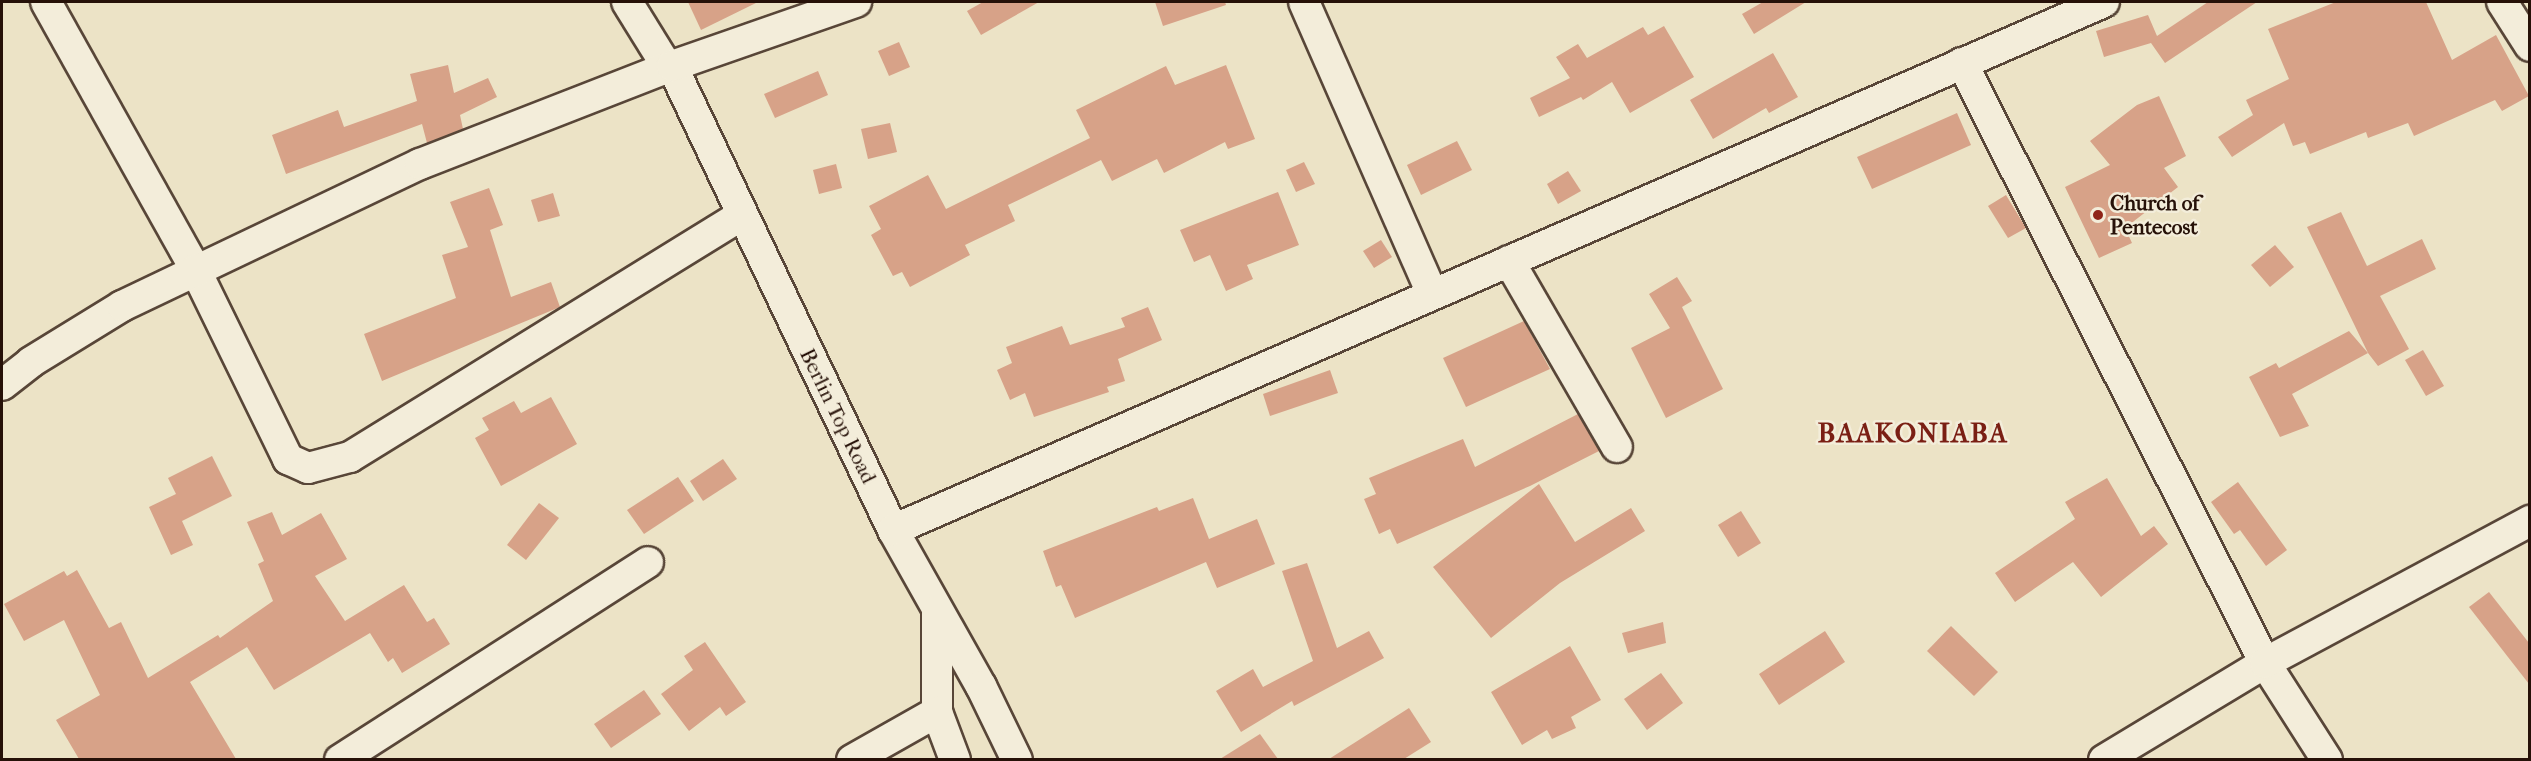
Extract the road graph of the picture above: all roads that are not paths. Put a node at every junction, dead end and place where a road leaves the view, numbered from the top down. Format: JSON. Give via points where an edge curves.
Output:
{"nodes":[{"id":1,"x":46,"y":2,"type":"edge"},
{"id":2,"x":627,"y":2,"type":"edge"},
{"id":3,"x":856,"y":2,"type":"edge"},
{"id":4,"x":1304,"y":2,"type":"edge"},
{"id":5,"x":2104,"y":2,"type":"edge"},
{"id":6,"x":2502,"y":2,"type":"edge"},
{"id":7,"x":2529,"y":46,"type":"edge"},
{"id":8,"x":1962,"y":63,"type":"junction"},
{"id":9,"x":670,"y":67,"type":"junction"},
{"id":10,"x":742,"y":215,"type":"junction"},
{"id":11,"x":1509,"y":261,"type":"junction"},
{"id":12,"x":195,"y":269,"type":"junction"},
{"id":13,"x":1432,"y":294,"type":"junction"},
{"id":14,"x":2,"y":385,"type":"edge"},
{"id":15,"x":1617,"y":447,"type":"dead end"},
{"id":16,"x":2529,"y":521,"type":"edge"},
{"id":17,"x":893,"y":530,"type":"junction"},
{"id":18,"x":648,"y":562,"type":"dead end"},
{"id":19,"x":937,"y":608,"type":"junction"},
{"id":20,"x":2265,"y":663,"type":"junction"},
{"id":21,"x":937,"y":712,"type":"junction"},
{"id":22,"x":340,"y":759,"type":"edge"},
{"id":23,"x":852,"y":759,"type":"edge"},
{"id":24,"x":955,"y":759,"type":"edge"},
{"id":25,"x":1017,"y":759,"type":"edge"},
{"id":26,"x":2104,"y":759,"type":"edge"},
{"id":27,"x":2327,"y":759,"type":"edge"}],
"edges":[{"from":1,"to":12,"type":"street"},
{"from":2,"to":9,"type":"street","name":"Berlin Top Road"},
{"from":3,"to":9,"type":"street"},
{"from":4,"to":13,"type":"street"},
{"from":5,"to":8,"type":"street"},
{"from":6,"to":7,"type":"street"},
{"from":8,"to":11,"type":"street"},
{"from":8,"to":20,"type":"street"},
{"from":9,"to":10,"type":"street","name":"Berlin Top Road"},
{"from":9,"to":12,"type":"street","via":[[420,164]]},
{"from":10,"to":12,"type":"street","via":[[350,457],[308,468],[288,459]]},
{"from":10,"to":17,"type":"street","name":"Berlin Top Road"},
{"from":11,"to":13,"type":"street"},
{"from":11,"to":15,"type":"street"},
{"from":12,"to":14,"type":"street","via":[[123,306],[31,362]]},
{"from":13,"to":17,"type":"street"},
{"from":16,"to":20,"type":"street"},
{"from":17,"to":19,"type":"street","name":"Berlin Top Road"},
{"from":18,"to":22,"type":"street"},
{"from":19,"to":21,"type":"street"},
{"from":19,"to":25,"type":"street","name":"Berlin Top Road"},
{"from":20,"to":26,"type":"street"},
{"from":20,"to":27,"type":"street"},
{"from":21,"to":23,"type":"street"},
{"from":21,"to":24,"type":"street"}]}
